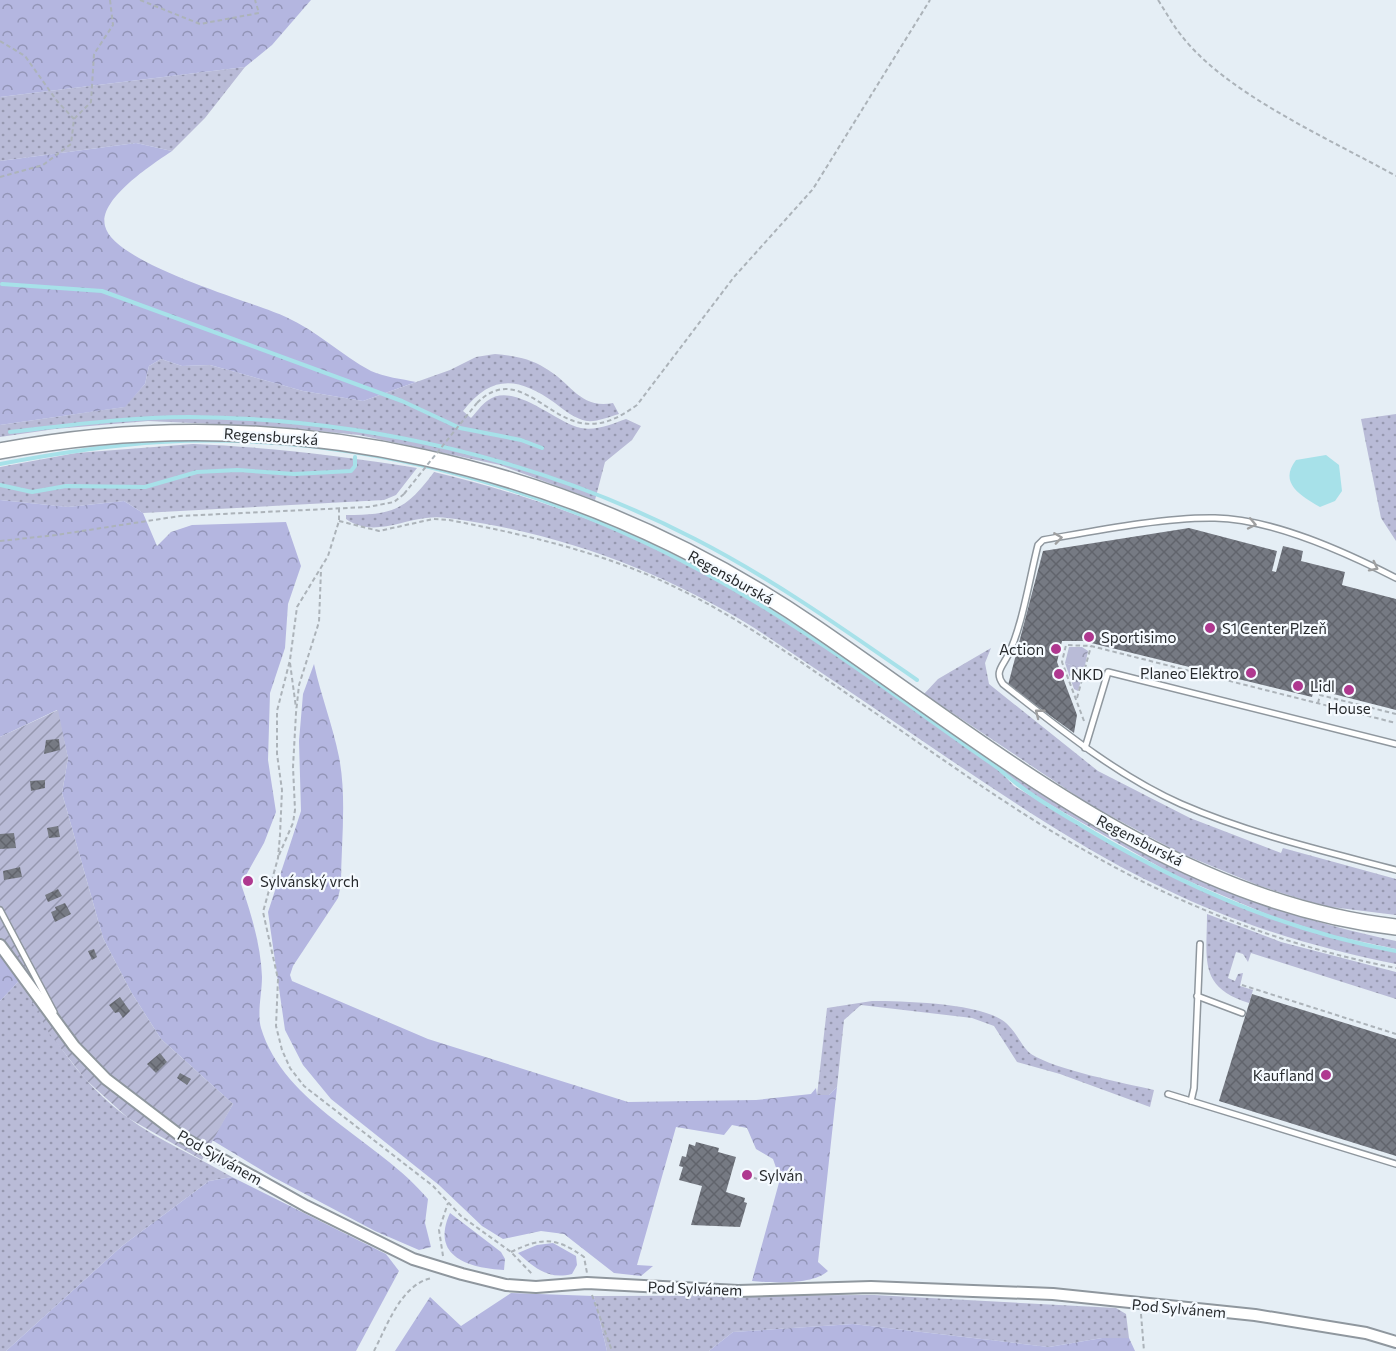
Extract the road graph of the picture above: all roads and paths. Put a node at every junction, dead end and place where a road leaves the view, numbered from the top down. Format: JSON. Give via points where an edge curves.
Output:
{"nodes":[{"id":1,"x":110,"y":0,"type":"edge"},
{"id":2,"x":140,"y":0,"type":"edge"},
{"id":3,"x":255,"y":0,"type":"edge"},
{"id":4,"x":930,"y":0,"type":"edge"},
{"id":5,"x":1158,"y":0,"type":"edge"},
{"id":6,"x":0,"y":41,"type":"edge"},
{"id":7,"x":74,"y":119,"type":"junction"},
{"id":8,"x":1396,"y":176,"type":"edge"},
{"id":9,"x":0,"y":177,"type":"edge"},
{"id":10,"x":0,"y":451,"type":"edge"},
{"id":11,"x":339,"y":508,"type":"junction"},
{"id":12,"x":339,"y":521,"type":"junction"},
{"id":13,"x":0,"y":541,"type":"edge"},
{"id":14,"x":321,"y":568,"type":"junction"},
{"id":15,"x":1396,"y":578,"type":"edge"},
{"id":16,"x":1091,"y":646,"type":"dead end"},
{"id":17,"x":290,"y":660,"type":"junction"},
{"id":18,"x":1077,"y":701,"type":"dead end"},
{"id":19,"x":296,"y":713,"type":"junction"},
{"id":20,"x":1396,"y":714,"type":"edge"},
{"id":21,"x":1396,"y":723,"type":"edge"},
{"id":22,"x":1396,"y":744,"type":"edge"},
{"id":23,"x":1086,"y":748,"type":"junction"},
{"id":24,"x":278,"y":858,"type":"junction"},
{"id":25,"x":1396,"y":870,"type":"edge"},
{"id":26,"x":0,"y":910,"type":"edge"},
{"id":27,"x":1396,"y":927,"type":"edge"},
{"id":28,"x":1200,"y":944,"type":"dead end"},
{"id":29,"x":0,"y":945,"type":"edge"},
{"id":30,"x":1396,"y":968,"type":"edge"},
{"id":31,"x":1242,"y":985,"type":"dead end"},
{"id":32,"x":1197,"y":996,"type":"junction"},
{"id":33,"x":1242,"y":1013,"type":"dead end"},
{"id":34,"x":64,"y":1032,"type":"junction"},
{"id":35,"x":1396,"y":1034,"type":"edge"},
{"id":36,"x":1167,"y":1094,"type":"dead end"},
{"id":37,"x":1191,"y":1101,"type":"junction"},
{"id":38,"x":1396,"y":1164,"type":"edge"},
{"id":39,"x":747,"y":1175,"type":"dead end"},
{"id":40,"x":757,"y":1179,"type":"dead end"},
{"id":41,"x":448,"y":1202,"type":"junction"},
{"id":42,"x":511,"y":1252,"type":"junction"},
{"id":43,"x":440,"y":1272,"type":"junction"},
{"id":44,"x":587,"y":1283,"type":"junction"},
{"id":45,"x":536,"y":1287,"type":"junction"},
{"id":46,"x":1140,"y":1305,"type":"junction"},
{"id":47,"x":1396,"y":1342,"type":"edge"},
{"id":48,"x":374,"y":1351,"type":"edge"},
{"id":49,"x":612,"y":1351,"type":"edge"},
{"id":50,"x":1144,"y":1351,"type":"edge"}],
"edges":[{"from":1,"to":7,"type":"path","via":[[113,25],[94,54],[91,102]]},
{"from":2,"to":3,"type":"path","via":[[200,24],[259,13]]},
{"from":4,"to":11,"type":"path","bridge":true,"via":[[813,189],[734,277],[637,405],[619,417],[593,424],[566,418],[527,394],[513,390],[490,393],[477,403],[405,494],[387,505]]},
{"from":5,"to":8,"type":"path","via":[[1181,36],[1244,92]]},
{"from":6,"to":7,"type":"path","via":[[25,56]]},
{"from":7,"to":9,"type":"path","via":[[71,144],[43,165]]},
{"from":10,"to":27,"type":"main road","name":"Regensburská","via":[[157,432],[270,434],[398,451],[542,490],[647,532],[754,589],[1003,759],[1137,840],[1216,878],[1269,898],[1327,915]]},
{"from":11,"to":12,"type":"path"},
{"from":11,"to":13,"type":"path","via":[[180,516]]},
{"from":12,"to":14,"type":"path"},
{"from":12,"to":30,"type":"path","via":[[379,531],[433,519],[449,520],[576,548],[648,574],[743,624],[1056,834],[1136,879],[1252,928],[1325,952]]},
{"from":14,"to":17,"type":"path","via":[[297,607]]},
{"from":14,"to":19,"type":"path","via":[[319,622],[299,685]]},
{"from":23,"to":15,"type":"lane","one_way":true,"via":[[1003,684],[998,676],[1012,646],[1042,540],[1184,519],[1217,518],[1309,539]]},
{"from":16,"to":18,"type":"path"},
{"from":17,"to":19,"type":"path"},
{"from":17,"to":24,"type":"path","via":[[277,711],[282,790]]},
{"from":19,"to":24,"type":"path","via":[[295,810]]},
{"from":20,"to":21,"type":"path","via":[[1320,695],[1318,703]]},
{"from":22,"to":23,"type":"lane","via":[[1108,672]]},
{"from":23,"to":25,"type":"lane","via":[[1181,804],[1261,833]]},
{"from":24,"to":41,"type":"path","via":[[263,912],[278,978],[276,1026],[290,1068],[304,1086],[433,1186]]},
{"from":26,"to":34,"type":"lane","name":"Pod Sylvánem"},
{"from":28,"to":32,"type":"lane"},
{"from":29,"to":34,"type":"street","name":"Pod Sylvánem"},
{"from":31,"to":35,"type":"path"},
{"from":32,"to":33,"type":"lane"},
{"from":32,"to":37,"type":"lane"},
{"from":34,"to":43,"type":"street","name":"Pod Sylvánem","via":[[106,1079],[182,1137]]},
{"from":36,"to":37,"type":"lane"},
{"from":37,"to":38,"type":"lane"},
{"from":39,"to":40,"type":"path"},
{"from":41,"to":42,"type":"path","via":[[470,1224]]},
{"from":41,"to":43,"type":"path","via":[[439,1230],[443,1255]]},
{"from":42,"to":44,"type":"path","via":[[543,1240],[570,1247],[584,1257]]},
{"from":42,"to":45,"type":"path","via":[[534,1277]]},
{"from":43,"to":45,"type":"street","name":"Pod Sylvánem"},
{"from":43,"to":48,"type":"path","via":[[414,1286],[401,1300]]},
{"from":44,"to":45,"type":"street","name":"Pod Sylvánem"},
{"from":44,"to":46,"type":"street","name":"Pod Sylvánem","via":[[738,1291],[962,1289],[1053,1294]]},
{"from":44,"to":49,"type":"path"},
{"from":46,"to":47,"type":"street","name":"Pod Sylvánem","via":[[1255,1315],[1365,1333]]},
{"from":46,"to":50,"type":"path"}]}
